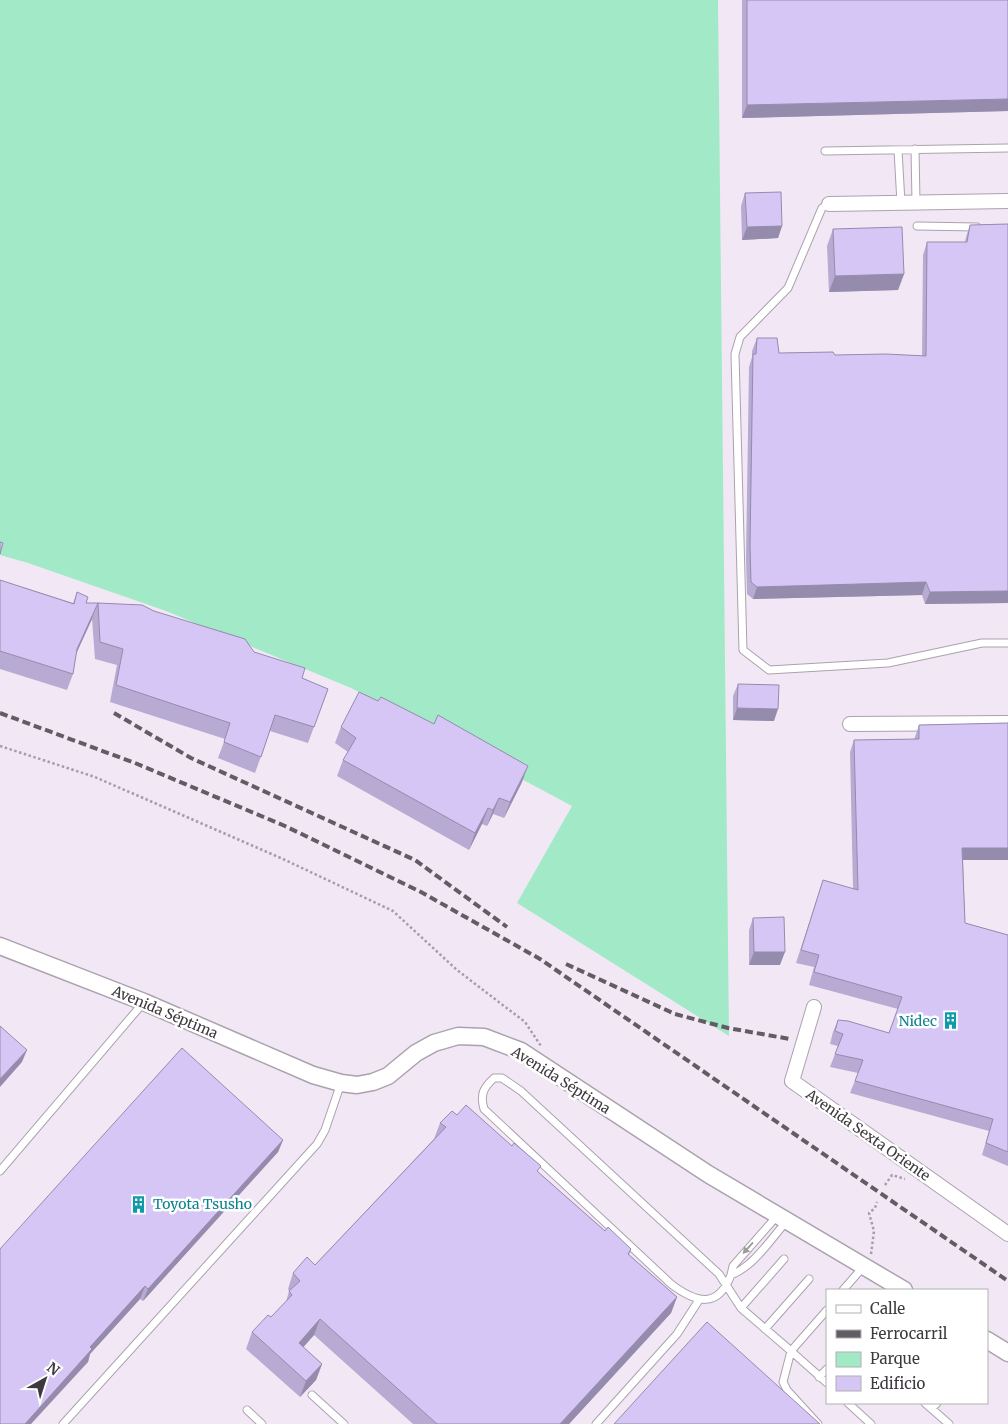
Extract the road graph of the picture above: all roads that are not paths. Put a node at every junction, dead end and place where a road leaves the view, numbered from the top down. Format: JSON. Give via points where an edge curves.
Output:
{"nodes":[{"id":1,"x":1008,"y":148,"type":"edge"},
{"id":2,"x":915,"y":149,"type":"junction"},
{"id":3,"x":898,"y":150,"type":"junction"},
{"id":4,"x":825,"y":151,"type":"dead end"},
{"id":5,"x":1008,"y":201,"type":"edge"},
{"id":6,"x":901,"y":202,"type":"junction"},
{"id":7,"x":916,"y":202,"type":"junction"},
{"id":8,"x":829,"y":204,"type":"joint"},
{"id":9,"x":918,"y":226,"type":"dead end"},
{"id":10,"x":981,"y":227,"type":"edge"},
{"id":11,"x":1008,"y":643,"type":"edge"},
{"id":12,"x":1008,"y":723,"type":"edge"},
{"id":13,"x":850,"y":724,"type":"dead end"},
{"id":14,"x":0,"y":946,"type":"edge"},
{"id":15,"x":144,"y":1002,"type":"junction"},
{"id":16,"x":814,"y":1007,"type":"dead end"},
{"id":17,"x":341,"y":1083,"type":"junction"},
{"id":18,"x":0,"y":1171,"type":"edge"},
{"id":19,"x":781,"y":1219,"type":"junction"},
{"id":20,"x":1008,"y":1234,"type":"edge"},
{"id":21,"x":784,"y":1259,"type":"dead end"},
{"id":22,"x":864,"y":1266,"type":"junction"},
{"id":23,"x":809,"y":1279,"type":"dead end"},
{"id":24,"x":727,"y":1284,"type":"junction"},
{"id":25,"x":844,"y":1289,"type":"edge"},
{"id":26,"x":902,"y":1289,"type":"edge"},
{"id":27,"x":699,"y":1300,"type":"junction"},
{"id":28,"x":741,"y":1308,"type":"junction"},
{"id":29,"x":826,"y":1311,"type":"edge"},
{"id":30,"x":765,"y":1329,"type":"junction"},
{"id":31,"x":988,"y":1341,"type":"edge"},
{"id":32,"x":791,"y":1351,"type":"junction"},
{"id":33,"x":1008,"y":1353,"type":"edge"},
{"id":34,"x":826,"y":1370,"type":"edge"},
{"id":35,"x":819,"y":1377,"type":"junction"},
{"id":36,"x":826,"y":1382,"type":"edge"},
{"id":37,"x":312,"y":1395,"type":"dead end"},
{"id":38,"x":849,"y":1404,"type":"edge"},
{"id":39,"x":934,"y":1406,"type":"edge"},
{"id":40,"x":247,"y":1410,"type":"dead end"},
{"id":41,"x":63,"y":1424,"type":"edge"},
{"id":42,"x":262,"y":1424,"type":"edge"},
{"id":43,"x":344,"y":1424,"type":"edge"},
{"id":44,"x":596,"y":1424,"type":"edge"},
{"id":45,"x":818,"y":1424,"type":"edge"},
{"id":46,"x":871,"y":1424,"type":"edge"},
{"id":47,"x":949,"y":1424,"type":"edge"}],
"edges":[{"from":1,"to":2,"type":"lane"},
{"from":2,"to":3,"type":"lane"},
{"from":2,"to":7,"type":"lane"},
{"from":3,"to":4,"type":"lane"},
{"from":3,"to":6,"type":"lane"},
{"from":5,"to":7,"type":"street"},
{"from":6,"to":7,"type":"street"},
{"from":6,"to":8,"type":"street"},
{"from":8,"to":11,"type":"lane","via":[[822,208],[788,288],[740,337],[735,354],[743,650],[769,670],[888,663],[982,643]]},
{"from":9,"to":10,"type":"lane"},
{"from":12,"to":13,"type":"street"},
{"from":14,"to":15,"type":"street","name":"Avenida Séptima"},
{"from":15,"to":17,"type":"street","name":"Avenida Séptima","via":[[313,1075]]},
{"from":15,"to":18,"type":"lane"},
{"from":16,"to":20,"type":"street","name":"Avenida Sexta Oriente","via":[[792,1081]]},
{"from":17,"to":19,"type":"street","name":"Avenida Séptima","via":[[373,1082],[388,1076],[434,1043],[458,1036],[484,1037],[521,1052]]},
{"from":17,"to":41,"type":"lane","via":[[317,1144]]},
{"from":19,"to":22,"type":"street","name":"Avenida Séptima"},
{"from":19,"to":24,"type":"lane","via":[[733,1266]]},
{"from":21,"to":28,"type":"lane"},
{"from":22,"to":25,"type":"lane"},
{"from":22,"to":26,"type":"street","name":"Avenida Séptima"},
{"from":23,"to":30,"type":"lane"},
{"from":24,"to":27,"type":"lane","via":[[719,1295]]},
{"from":24,"to":27,"type":"lane","via":[[521,1091],[502,1078],[494,1078],[482,1092],[484,1109],[672,1284]]},
{"from":24,"to":28,"type":"lane"},
{"from":27,"to":44,"type":"lane","via":[[677,1334]]},
{"from":28,"to":30,"type":"lane"},
{"from":29,"to":32,"type":"lane"},
{"from":30,"to":32,"type":"lane"},
{"from":31,"to":33,"type":"street"},
{"from":32,"to":35,"type":"lane"},
{"from":32,"to":45,"type":"lane","via":[[783,1382]]},
{"from":34,"to":35,"type":"lane"},
{"from":35,"to":36,"type":"lane"},
{"from":37,"to":43,"type":"lane"},
{"from":38,"to":46,"type":"lane"},
{"from":39,"to":47,"type":"lane"},
{"from":40,"to":42,"type":"lane"}]}
